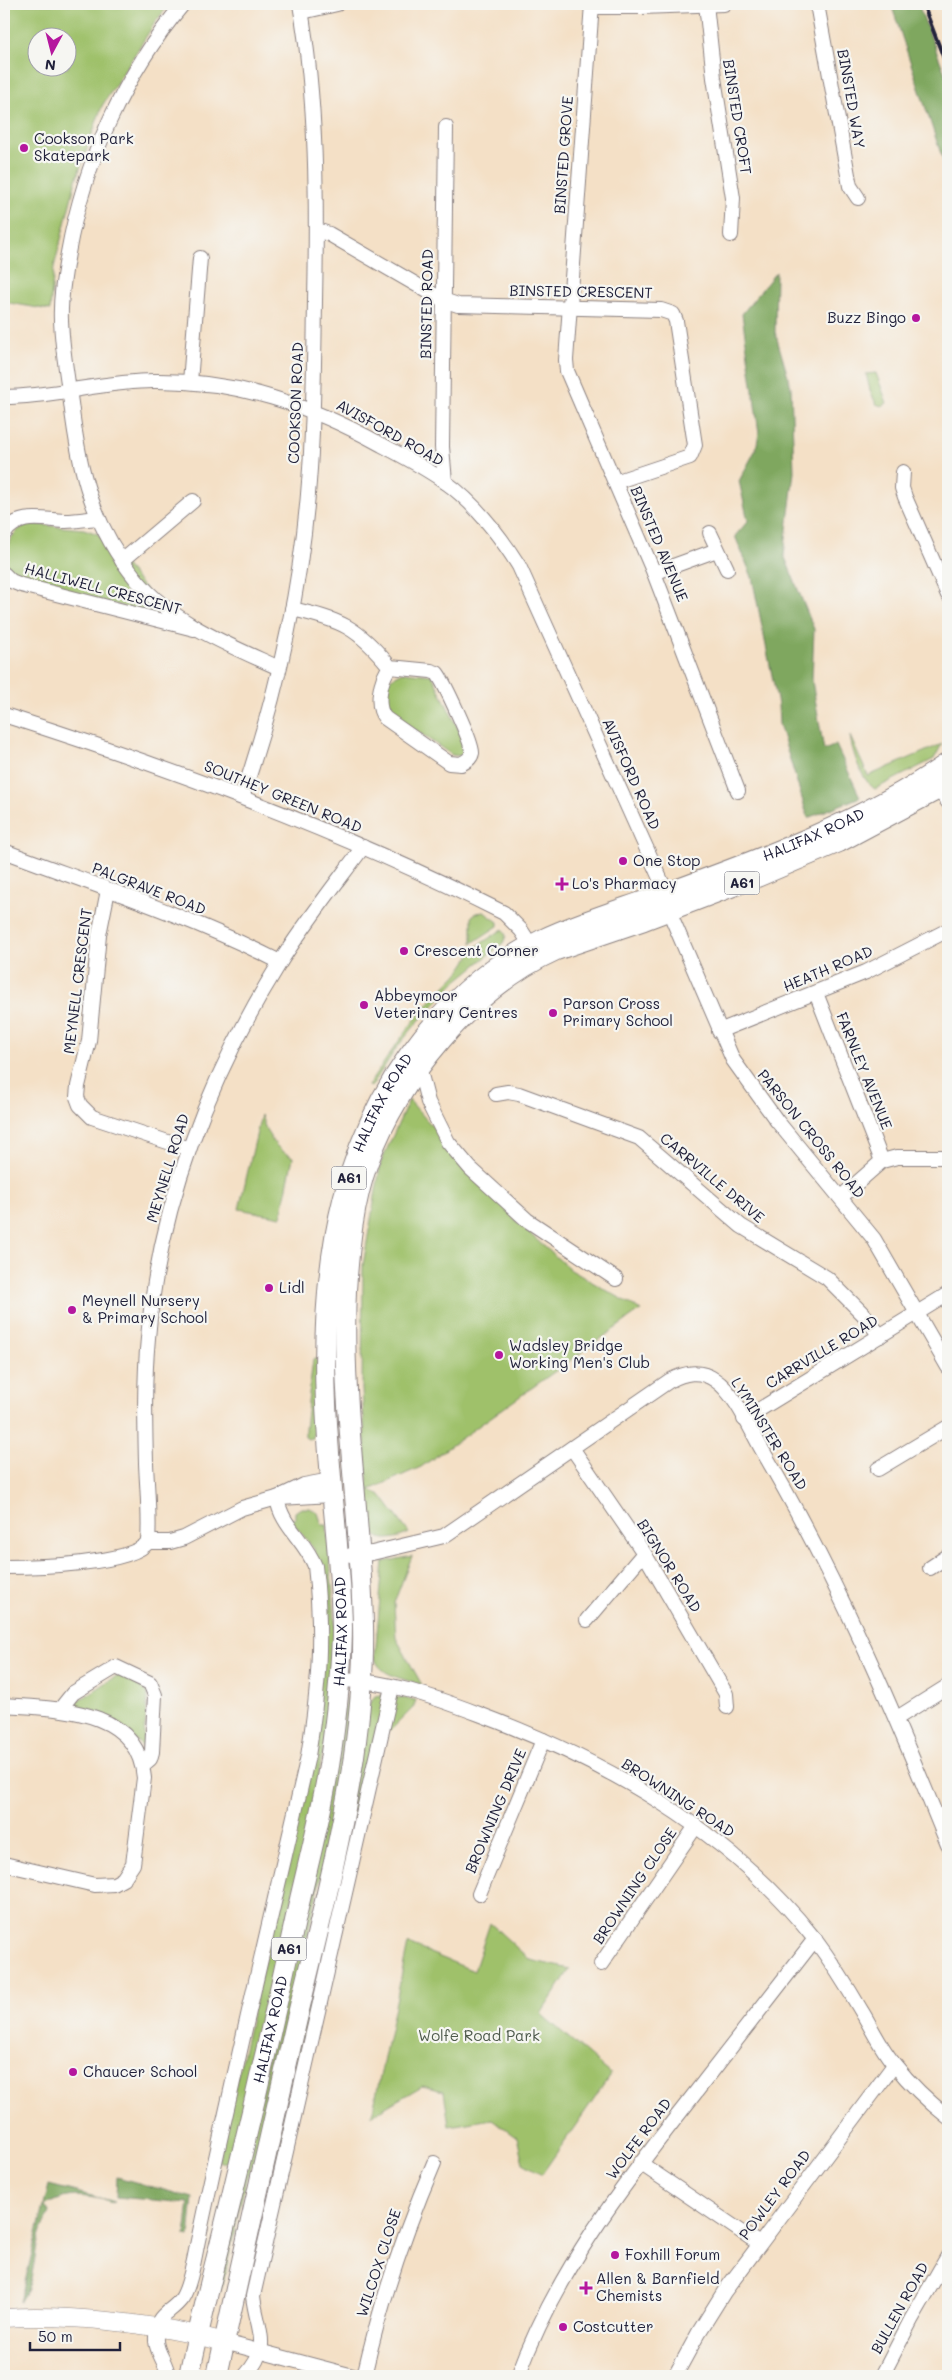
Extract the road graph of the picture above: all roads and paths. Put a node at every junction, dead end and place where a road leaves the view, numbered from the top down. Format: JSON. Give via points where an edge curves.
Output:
{"nodes":[{"id":1,"x":183,"y":4,"type":"edge"},
{"id":2,"x":337,"y":4,"type":"edge"},
{"id":3,"x":706,"y":4,"type":"edge"},
{"id":4,"x":724,"y":4,"type":"edge"},
{"id":5,"x":817,"y":4,"type":"edge"},
{"id":6,"x":591,"y":5,"type":"edge"},
{"id":7,"x":301,"y":8,"type":"edge"},
{"id":8,"x":446,"y":127,"type":"dead end"},
{"id":9,"x":858,"y":198,"type":"dead end"},
{"id":10,"x":317,"y":230,"type":"junction"},
{"id":11,"x":731,"y":235,"type":"dead end"},
{"id":12,"x":200,"y":258,"type":"dead end"},
{"id":13,"x":443,"y":300,"type":"junction"},
{"id":14,"x":569,"y":308,"type":"junction"},
{"id":15,"x":190,"y":382,"type":"junction"},
{"id":16,"x":69,"y":390,"type":"junction"},
{"id":17,"x":4,"y":397,"type":"edge"},
{"id":18,"x":313,"y":410,"type":"junction"},
{"id":19,"x":903,"y":472,"type":"dead end"},
{"id":20,"x":445,"y":482,"type":"junction"},
{"id":21,"x":615,"y":482,"type":"junction"},
{"id":22,"x":193,"y":501,"type":"dead end"},
{"id":23,"x":98,"y":518,"type":"junction"},
{"id":24,"x":4,"y":534,"type":"edge"},
{"id":25,"x":710,"y":534,"type":"dead end"},
{"id":26,"x":717,"y":550,"type":"junction"},
{"id":27,"x":122,"y":561,"type":"junction"},
{"id":28,"x":727,"y":569,"type":"dead end"},
{"id":29,"x":654,"y":573,"type":"junction"},
{"id":30,"x":4,"y":574,"type":"edge"},
{"id":31,"x":948,"y":595,"type":"edge"},
{"id":32,"x":292,"y":609,"type":"junction"},
{"id":33,"x":198,"y":630,"type":"junction"},
{"id":34,"x":390,"y":667,"type":"junction"},
{"id":35,"x":279,"y":668,"type":"junction"},
{"id":36,"x":4,"y":715,"type":"edge"},
{"id":37,"x":948,"y":763,"type":"edge"},
{"id":38,"x":941,"y":788,"type":"edge"},
{"id":39,"x":738,"y":791,"type":"dead end"},
{"id":40,"x":242,"y":797,"type":"junction"},
{"id":41,"x":363,"y":847,"type":"junction"},
{"id":42,"x":4,"y":851,"type":"edge"},
{"id":43,"x":108,"y":890,"type":"junction"},
{"id":44,"x":668,"y":902,"type":"junction"},
{"id":45,"x":948,"y":930,"type":"edge"},
{"id":46,"x":535,"y":951,"type":"junction"},
{"id":47,"x":280,"y":962,"type":"junction"},
{"id":48,"x":816,"y":993,"type":"junction"},
{"id":49,"x":719,"y":1031,"type":"junction"},
{"id":50,"x":419,"y":1067,"type":"junction"},
{"id":51,"x":496,"y":1094,"type":"dead end"},
{"id":52,"x":398,"y":1097,"type":"junction"},
{"id":53,"x":428,"y":1102,"type":"junction"},
{"id":54,"x":189,"y":1149,"type":"junction"},
{"id":55,"x":948,"y":1157,"type":"edge"},
{"id":56,"x":882,"y":1161,"type":"junction"},
{"id":57,"x":841,"y":1197,"type":"junction"},
{"id":58,"x":616,"y":1279,"type":"dead end"},
{"id":59,"x":948,"y":1294,"type":"edge"},
{"id":60,"x":918,"y":1314,"type":"junction"},
{"id":61,"x":880,"y":1336,"type":"junction"},
{"id":62,"x":948,"y":1367,"type":"edge"},
{"id":63,"x":744,"y":1419,"type":"junction"},
{"id":64,"x":948,"y":1426,"type":"edge"},
{"id":65,"x":572,"y":1448,"type":"junction"},
{"id":66,"x":878,"y":1469,"type":"dead end"},
{"id":67,"x":354,"y":1486,"type":"junction"},
{"id":68,"x":332,"y":1487,"type":"junction"},
{"id":69,"x":277,"y":1498,"type":"junction"},
{"id":70,"x":148,"y":1542,"type":"junction"},
{"id":71,"x":644,"y":1553,"type":"junction"},
{"id":72,"x":360,"y":1554,"type":"junction"},
{"id":73,"x":948,"y":1556,"type":"edge"},
{"id":74,"x":338,"y":1557,"type":"junction"},
{"id":75,"x":4,"y":1567,"type":"edge"},
{"id":76,"x":930,"y":1568,"type":"dead end"},
{"id":77,"x":587,"y":1620,"type":"dead end"},
{"id":78,"x":339,"y":1680,"type":"junction"},
{"id":79,"x":362,"y":1681,"type":"junction"},
{"id":80,"x":948,"y":1686,"type":"edge"},
{"id":81,"x":392,"y":1687,"type":"junction"},
{"id":82,"x":4,"y":1705,"type":"edge"},
{"id":83,"x":727,"y":1707,"type":"dead end"},
{"id":84,"x":61,"y":1708,"type":"junction"},
{"id":85,"x":897,"y":1718,"type":"junction"},
{"id":86,"x":543,"y":1740,"type":"junction"},
{"id":87,"x":143,"y":1765,"type":"junction"},
{"id":88,"x":696,"y":1826,"type":"junction"},
{"id":89,"x":948,"y":1845,"type":"edge"},
{"id":90,"x":4,"y":1864,"type":"edge"},
{"id":91,"x":479,"y":1894,"type":"dead end"},
{"id":92,"x":814,"y":1940,"type":"junction"},
{"id":93,"x":602,"y":1964,"type":"dead end"},
{"id":94,"x":894,"y":2065,"type":"junction"},
{"id":95,"x":948,"y":2117,"type":"edge"},
{"id":96,"x":434,"y":2163,"type":"dead end"},
{"id":97,"x":640,"y":2163,"type":"junction"},
{"id":98,"x":758,"y":2243,"type":"junction"},
{"id":99,"x":948,"y":2256,"type":"edge"},
{"id":100,"x":4,"y":2318,"type":"edge"},
{"id":101,"x":157,"y":2329,"type":"junction"},
{"id":102,"x":198,"y":2335,"type":"junction"},
{"id":103,"x":224,"y":2342,"type":"junction"},
{"id":104,"x":261,"y":2352,"type":"junction"},
{"id":105,"x":168,"y":2376,"type":"edge"},
{"id":106,"x":189,"y":2376,"type":"edge"},
{"id":107,"x":217,"y":2376,"type":"edge"},
{"id":108,"x":245,"y":2376,"type":"edge"},
{"id":109,"x":353,"y":2376,"type":"edge"},
{"id":110,"x":364,"y":2376,"type":"edge"},
{"id":111,"x":518,"y":2376,"type":"edge"},
{"id":112,"x":675,"y":2376,"type":"edge"},
{"id":113,"x":882,"y":2376,"type":"edge"}],
"edges":[{"from":1,"to":16,"type":"street","name":"HALLIWELL CRESCENT","via":[[143,58],[118,104],[80,198],[64,277],[60,319]]},
{"from":2,"to":7,"type":"street"},
{"from":3,"to":4,"type":"street"},
{"from":3,"to":6,"type":"street","via":[[641,8]]},
{"from":3,"to":11,"type":"street","name":"BINSTED CROFT","via":[[733,198]]},
{"from":5,"to":9,"type":"street","name":"BINSTED WAY","via":[[850,186]]},
{"from":6,"to":14,"type":"street","name":"BINSTED GROVE"},
{"from":7,"to":10,"type":"street","name":"COOKSON ROAD","via":[[310,84]]},
{"from":8,"to":13,"type":"street","name":"BINSTED ROAD"},
{"from":10,"to":13,"type":"street","name":"BINSTED CRESCENT"},
{"from":10,"to":18,"type":"street","name":"COOKSON ROAD"},
{"from":12,"to":15,"type":"street"},
{"from":13,"to":14,"type":"street","name":"BINSTED CRESCENT","via":[[458,305]]},
{"from":13,"to":20,"type":"street","name":"BINSTED ROAD","via":[[442,447]]},
{"from":14,"to":21,"type":"street","name":"BINSTED AVENUE","via":[[567,371]]},
{"from":14,"to":21,"type":"street","name":"BINSTED CRESCENT","via":[[661,310],[673,314],[676,321],[694,452],[690,457]]},
{"from":15,"to":16,"type":"street","name":"AVISFORD ROAD","via":[[113,383]]},
{"from":15,"to":18,"type":"street","name":"AVISFORD ROAD","via":[[231,386]]},
{"from":16,"to":17,"type":"street","name":"AVISFORD ROAD"},
{"from":16,"to":23,"type":"street","name":"HALLIWELL CRESCENT","via":[[81,471]]},
{"from":18,"to":20,"type":"street","name":"AVISFORD ROAD"},
{"from":18,"to":32,"type":"street","name":"COOKSON ROAD","via":[[309,483]]},
{"from":19,"to":31,"type":"street","via":[[905,498]]},
{"from":20,"to":44,"type":"street","name":"AVISFORD ROAD","via":[[490,525],[518,566]]},
{"from":21,"to":29,"type":"street","name":"BINSTED AVENUE"},
{"from":22,"to":27,"type":"street"},
{"from":23,"to":24,"type":"street","via":[[67,521],[25,519],[14,523]]},
{"from":23,"to":27,"type":"street","name":"HALLIWELL CRESCENT"},
{"from":25,"to":26,"type":"street"},
{"from":26,"to":28,"type":"street"},
{"from":26,"to":29,"type":"street"},
{"from":27,"to":33,"type":"street","name":"HALLIWELL CRESCENT","via":[[160,602]]},
{"from":29,"to":39,"type":"street","name":"BINSTED AVENUE"},
{"from":30,"to":33,"type":"street","name":"HALLIWELL CRESCENT","via":[[21,586]]},
{"from":32,"to":34,"type":"street","via":[[323,616],[356,631]]},
{"from":32,"to":35,"type":"street","name":"COOKSON ROAD"},
{"from":33,"to":35,"type":"street","name":"HALLIWELL CRESCENT"},
{"from":34,"to":34,"type":"street","via":[[431,671],[441,678],[470,745],[470,758],[461,764],[449,763],[385,718],[379,707],[383,678]]},
{"from":35,"to":40,"type":"street","name":"COOKSON ROAD","via":[[261,741]]},
{"from":36,"to":40,"type":"street","name":"SOUTHEY GREEN ROAD"},
{"from":37,"to":38,"type":"highway","name":"HALIFAX ROAD","number":"A61"},
{"from":38,"to":44,"type":"highway","name":"HALIFAX ROAD","number":"A61","via":[[839,842]]},
{"from":40,"to":41,"type":"street","name":"SOUTHEY GREEN ROAD"},
{"from":41,"to":46,"type":"street","name":"SOUTHEY GREEN ROAD","via":[[504,913]]},
{"from":41,"to":47,"type":"street","name":"MEYNELL ROAD"},
{"from":42,"to":43,"type":"street","name":"PALGRAVE ROAD"},
{"from":43,"to":47,"type":"street","name":"PALGRAVE ROAD","via":[[214,931]]},
{"from":43,"to":54,"type":"street","name":"MEYNELL CRESCENT","via":[[99,935],[92,1018],[77,1097],[84,1111],[92,1117]]},
{"from":44,"to":46,"type":"highway","name":"HALIFAX ROAD","number":"A61","via":[[583,940]]},
{"from":44,"to":49,"type":"street","name":"PARSON CROSS ROAD"},
{"from":45,"to":48,"type":"street","name":"HEATH ROAD","via":[[866,972]]},
{"from":46,"to":50,"type":"highway","name":"HALIFAX ROAD","number":"A61","via":[[479,1000]]},
{"from":46,"to":68,"type":"highway","name":"HALIFAX ROAD","number":"A61","via":[[498,964],[445,1011],[415,1046],[380,1100],[353,1162],[339,1210],[328,1292],[325,1354]]},
{"from":47,"to":54,"type":"street","name":"MEYNELL ROAD","via":[[228,1056]]},
{"from":48,"to":49,"type":"street","name":"HEATH ROAD"},
{"from":48,"to":56,"type":"street","name":"FARNLEY AVENUE"},
{"from":49,"to":57,"type":"street","name":"PARSON CROSS ROAD","via":[[750,1086]]},
{"from":50,"to":52,"type":"highway","name":"HALIFAX ROAD","number":"A61"},
{"from":50,"to":53,"type":"street","name":"HALIFAX ROAD"},
{"from":51,"to":61,"type":"street","name":"CARRVILLE DRIVE","via":[[520,1094],[639,1138],[746,1230],[827,1278]]},
{"from":52,"to":53,"type":"street","name":"HALIFAX ROAD","via":[[410,1096]]},
{"from":52,"to":67,"type":"highway","name":"HALIFAX ROAD","number":"A61","via":[[367,1165],[348,1256],[345,1352]]},
{"from":53,"to":58,"type":"street","name":"HALIFAX ROAD","via":[[448,1142],[499,1196],[527,1220]]},
{"from":54,"to":70,"type":"street","name":"MEYNELL ROAD","via":[[163,1242],[148,1336],[145,1417]]},
{"from":55,"to":56,"type":"street","via":[[897,1157]]},
{"from":56,"to":57,"type":"street"},
{"from":57,"to":60,"type":"street","name":"PARSON CROSS ROAD","via":[[874,1239]]},
{"from":59,"to":60,"type":"street","name":"CARRVILLE ROAD"},
{"from":60,"to":61,"type":"street","name":"CARRVILLE ROAD"},
{"from":60,"to":62,"type":"street","name":"PARSON CROSS ROAD"},
{"from":61,"to":63,"type":"street","name":"CARRVILLE ROAD"},
{"from":63,"to":65,"type":"street","name":"LYMINSTER ROAD","via":[[729,1394],[715,1380],[698,1372],[687,1373],[669,1381]]},
{"from":63,"to":85,"type":"street","name":"LYMINSTER ROAD","via":[[809,1534]]},
{"from":64,"to":66,"type":"street"},
{"from":65,"to":71,"type":"street","name":"BIGNOR ROAD"},
{"from":65,"to":72,"type":"street","name":"LYMINSTER ROAD","via":[[444,1536]]},
{"from":67,"to":68,"type":"highway","via":[[342,1493]]},
{"from":67,"to":72,"type":"highway","name":"HALIFAX ROAD","number":"A61"},
{"from":68,"to":69,"type":"street"},
{"from":68,"to":74,"type":"highway","name":"HALIFAX ROAD","number":"A61"},
{"from":69,"to":70,"type":"street","via":[[242,1508],[184,1538]]},
{"from":69,"to":101,"type":"street","name":"HALIFAX ROAD","via":[[280,1514],[315,1566],[321,1645],[315,1712],[308,1756],[196,2248],[182,2299],[161,2316]]},
{"from":70,"to":75,"type":"street","via":[[134,1552],[100,1560]]},
{"from":71,"to":77,"type":"street"},
{"from":71,"to":83,"type":"street","name":"BIGNOR ROAD","via":[[726,1694]]},
{"from":72,"to":74,"type":"street","name":"LYMINSTER ROAD"},
{"from":72,"to":79,"type":"highway","name":"HALIFAX ROAD","number":"A61"},
{"from":73,"to":76,"type":"street"},
{"from":74,"to":78,"type":"highway","name":"HALIFAX ROAD","number":"A61","via":[[342,1629]]},
{"from":78,"to":79,"type":"street","name":"BROWNING ROAD"},
{"from":78,"to":102,"type":"highway","name":"HALIFAX ROAD","number":"A61","via":[[332,1752],[319,1815]]},
{"from":79,"to":81,"type":"street","name":"BROWNING ROAD"},
{"from":79,"to":103,"type":"highway","name":"HALIFAX ROAD","number":"A61","via":[[342,1820]]},
{"from":80,"to":85,"type":"street"},
{"from":81,"to":86,"type":"street","name":"BROWNING ROAD","via":[[457,1706]]},
{"from":81,"to":104,"type":"street","via":[[253,2296],[261,2332]]},
{"from":82,"to":84,"type":"street"},
{"from":84,"to":87,"type":"street","via":[[87,1714],[117,1728],[129,1740]]},
{"from":84,"to":87,"type":"street","via":[[73,1693],[116,1667],[150,1682],[155,1695],[152,1752]]},
{"from":85,"to":89,"type":"street","name":"LYMINSTER ROAD"},
{"from":86,"to":88,"type":"street","name":"BROWNING ROAD","via":[[622,1779]]},
{"from":86,"to":91,"type":"street","name":"BROWNING DRIVE"},
{"from":87,"to":90,"type":"street","via":[[143,1797],[133,1864],[123,1879],[114,1884],[95,1885]]},
{"from":88,"to":92,"type":"street","name":"BROWNING ROAD","via":[[762,1880],[788,1906]]},
{"from":88,"to":93,"type":"street","name":"BROWNING CLOSE"},
{"from":92,"to":94,"type":"street","name":"BROWNING ROAD","via":[[838,1971]]},
{"from":92,"to":97,"type":"street","name":"WOLFE ROAD"},
{"from":94,"to":95,"type":"street","name":"BROWNING ROAD"},
{"from":94,"to":98,"type":"street","name":"POWLEY ROAD"},
{"from":96,"to":110,"type":"street","name":"WILCOX CLOSE","via":[[391,2273]]},
{"from":97,"to":98,"type":"street"},
{"from":97,"to":111,"type":"street","name":"WOLFE ROAD","via":[[566,2274]]},
{"from":98,"to":112,"type":"street","name":"POWLEY ROAD","via":[[704,2324]]},
{"from":99,"to":113,"type":"street","name":"BULLEN ROAD"},
{"from":100,"to":101,"type":"main road","via":[[62,2318]]},
{"from":101,"to":102,"type":"main road"},
{"from":101,"to":105,"type":"street","via":[[156,2342],[168,2368]]},
{"from":102,"to":103,"type":"main road"},
{"from":102,"to":106,"type":"highway","name":"HALIFAX ROAD","number":"A61"},
{"from":103,"to":104,"type":"street"},
{"from":103,"to":107,"type":"highway","name":"HALIFAX ROAD","number":"A61"},
{"from":104,"to":108,"type":"street"},
{"from":104,"to":109,"type":"street"}]}
